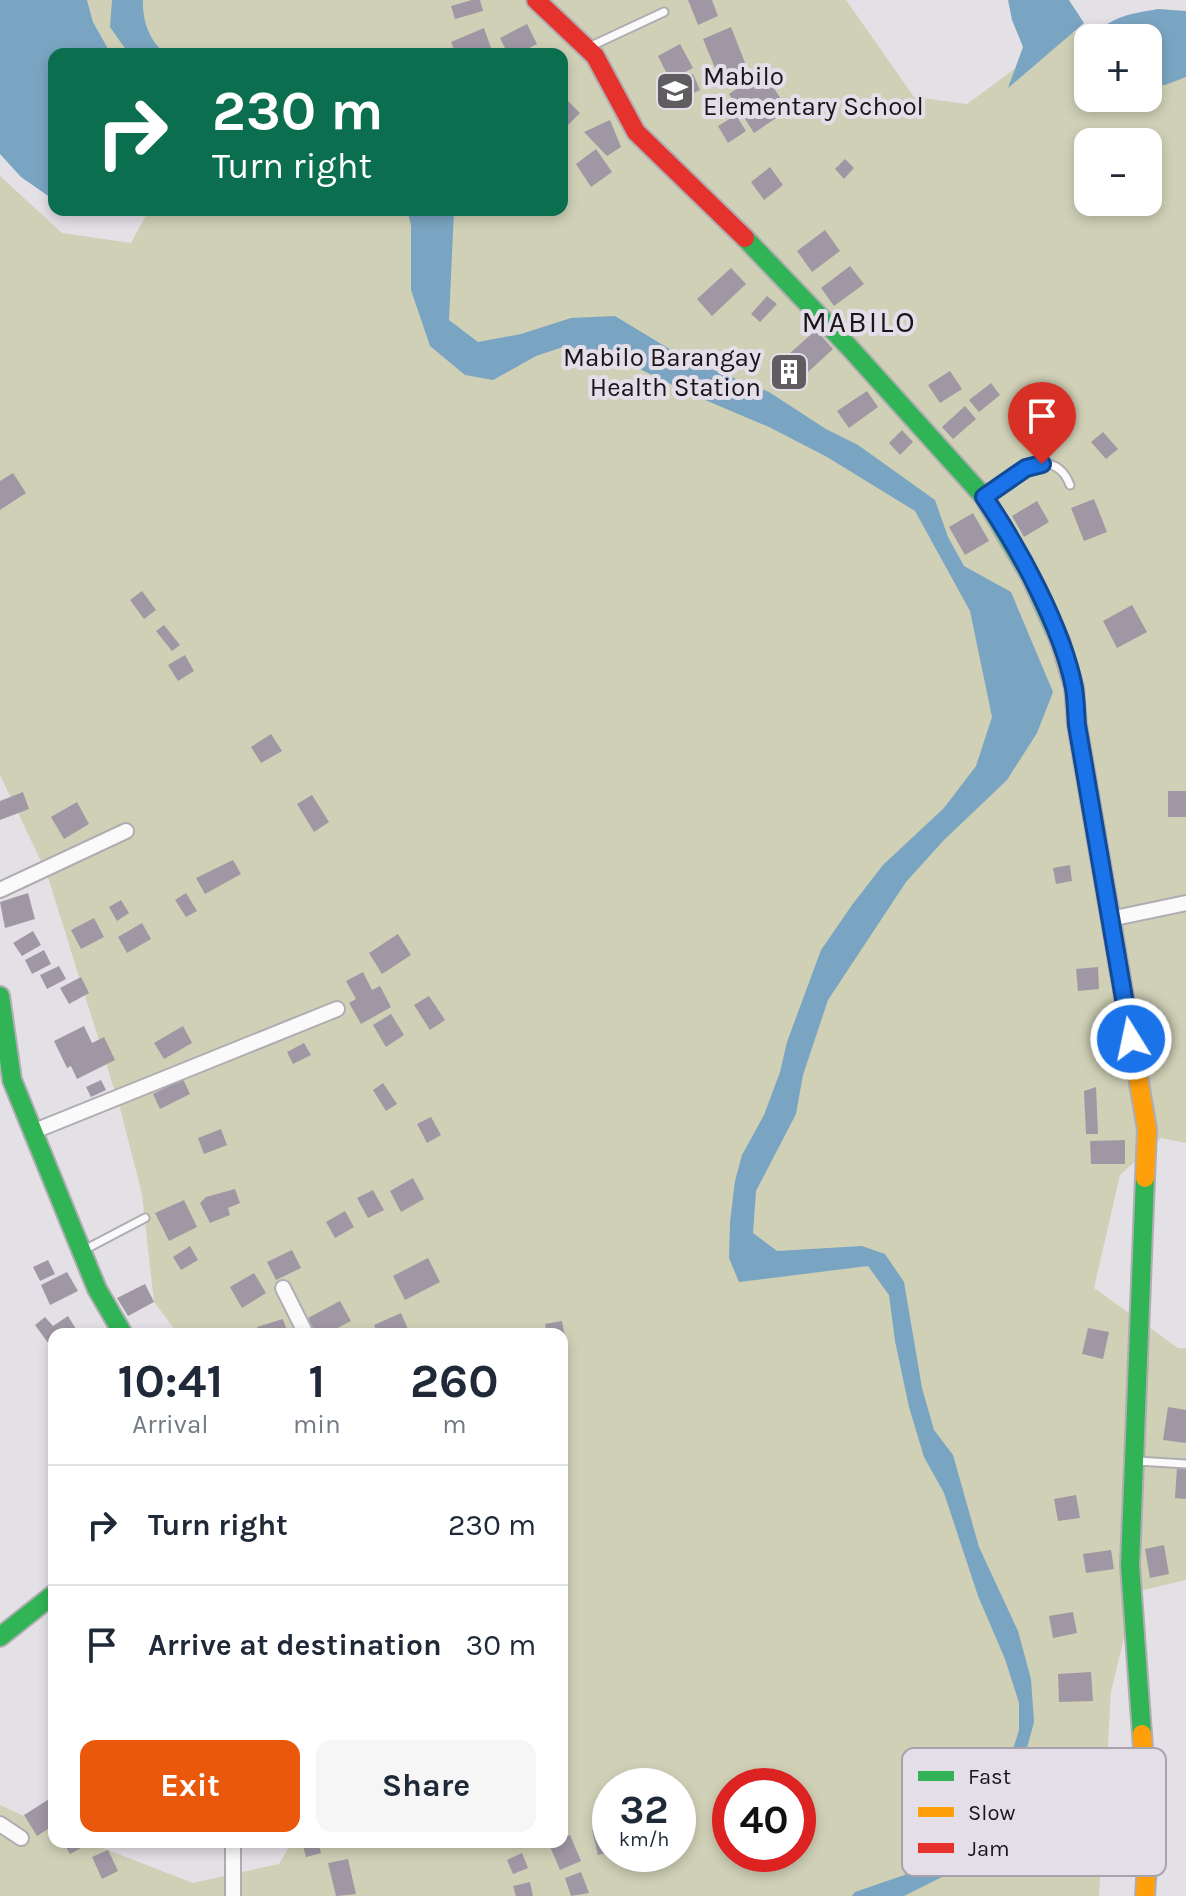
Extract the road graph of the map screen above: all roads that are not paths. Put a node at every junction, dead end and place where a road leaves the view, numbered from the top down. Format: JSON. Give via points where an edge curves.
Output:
{"nodes":[{"id":1,"x":536,"y":0,"type":"edge"},
{"id":2,"x":664,"y":12,"type":"dead end"},
{"id":3,"x":587,"y":48,"type":"junction"},
{"id":4,"x":1070,"y":485,"type":"dead end"},
{"id":5,"x":984,"y":497,"type":"junction"},
{"id":6,"x":126,"y":831,"type":"dead end"},
{"id":7,"x":0,"y":890,"type":"edge"},
{"id":8,"x":1186,"y":903,"type":"edge"},
{"id":9,"x":1110,"y":919,"type":"junction"},
{"id":10,"x":0,"y":996,"type":"edge"},
{"id":11,"x":337,"y":1009,"type":"dead end"},
{"id":12,"x":32,"y":1132,"type":"junction"},
{"id":13,"x":145,"y":1218,"type":"dead end"},
{"id":14,"x":82,"y":1251,"type":"junction"},
{"id":15,"x":283,"y":1288,"type":"dead end"},
{"id":16,"x":120,"y":1328,"type":"edge"},
{"id":17,"x":303,"y":1328,"type":"edge"},
{"id":18,"x":1134,"y":1461,"type":"junction"},
{"id":19,"x":1186,"y":1464,"type":"edge"},
{"id":20,"x":48,"y":1599,"type":"edge"},
{"id":21,"x":0,"y":1637,"type":"edge"},
{"id":22,"x":1143,"y":1748,"type":"edge"},
{"id":23,"x":0,"y":1824,"type":"edge"},
{"id":24,"x":21,"y":1838,"type":"dead end"},
{"id":25,"x":233,"y":1848,"type":"edge"},
{"id":26,"x":1146,"y":1876,"type":"edge"},
{"id":27,"x":233,"y":1896,"type":"edge"},
{"id":28,"x":1145,"y":1896,"type":"edge"}],
"edges":[{"from":1,"to":3,"type":"street"},
{"from":2,"to":3,"type":"lane"},
{"from":3,"to":5,"type":"street","via":[[636,132],[849,347]]},
{"from":4,"to":5,"type":"lane","via":[[1065,474],[1042,464],[1026,468]]},
{"from":5,"to":9,"type":"street","via":[[1031,577],[1063,648],[1074,687]]},
{"from":6,"to":7,"type":"street"},
{"from":8,"to":9,"type":"street"},
{"from":9,"to":18,"type":"street","via":[[1147,1129]]},
{"from":10,"to":12,"type":"street","via":[[12,1080]]},
{"from":11,"to":12,"type":"street"},
{"from":12,"to":14,"type":"street"},
{"from":13,"to":14,"type":"lane"},
{"from":14,"to":16,"type":"street"},
{"from":15,"to":17,"type":"street"},
{"from":18,"to":19,"type":"lane"},
{"from":18,"to":22,"type":"street","via":[[1130,1565]]},
{"from":20,"to":21,"type":"street"},
{"from":23,"to":24,"type":"street"},
{"from":25,"to":27,"type":"street"},
{"from":26,"to":28,"type":"street"}]}
